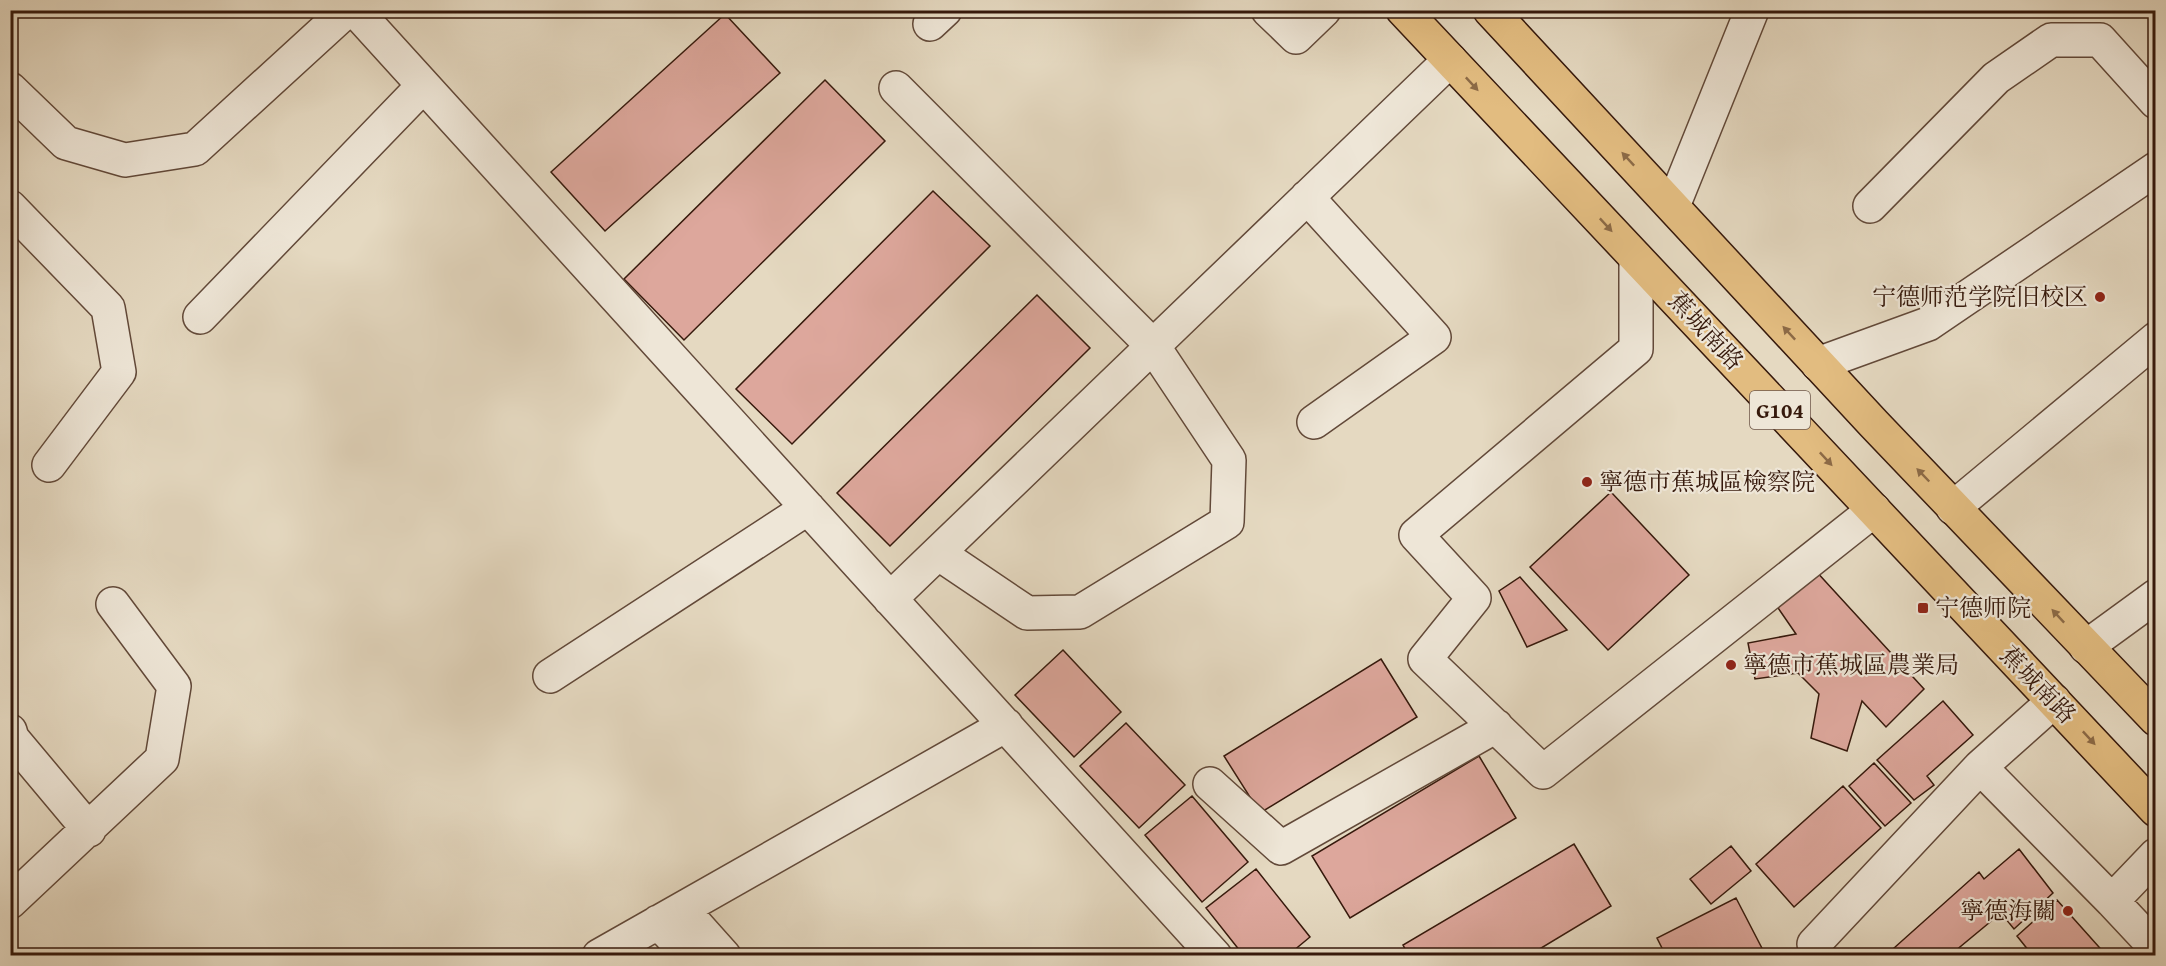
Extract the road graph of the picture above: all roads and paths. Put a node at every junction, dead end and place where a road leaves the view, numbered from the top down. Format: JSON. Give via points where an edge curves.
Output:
{"nodes":[{"id":1,"x":347,"y":10,"type":"edge"},
{"id":2,"x":355,"y":10,"type":"edge"},
{"id":3,"x":1268,"y":10,"type":"edge"},
{"id":4,"x":1324,"y":10,"type":"edge"},
{"id":5,"x":1403,"y":10,"type":"edge"},
{"id":6,"x":1490,"y":10,"type":"edge"},
{"id":7,"x":1752,"y":10,"type":"edge"},
{"id":8,"x":1450,"y":60,"type":"junction"},
{"id":9,"x":423,"y":86,"type":"junction"},
{"id":10,"x":10,"y":88,"type":"edge"},
{"id":11,"x":896,"y":88,"type":"dead end"},
{"id":12,"x":2156,"y":102,"type":"edge"},
{"id":13,"x":2156,"y":169,"type":"edge"},
{"id":14,"x":1307,"y":197,"type":"junction"},
{"id":15,"x":1673,"y":206,"type":"junction"},
{"id":16,"x":1870,"y":206,"type":"dead end"},
{"id":17,"x":10,"y":207,"type":"edge"},
{"id":18,"x":1636,"y":258,"type":"junction"},
{"id":19,"x":201,"y":317,"type":"dead end"},
{"id":20,"x":2156,"y":339,"type":"edge"},
{"id":21,"x":1153,"y":346,"type":"junction"},
{"id":22,"x":1818,"y":364,"type":"junction"},
{"id":23,"x":1314,"y":422,"type":"dead end"},
{"id":24,"x":49,"y":465,"type":"dead end"},
{"id":25,"x":808,"y":508,"type":"junction"},
{"id":26,"x":1953,"y":508,"type":"junction"},
{"id":27,"x":1874,"y":510,"type":"junction"},
{"id":28,"x":938,"y":553,"type":"junction"},
{"id":29,"x":2156,"y":596,"type":"edge"},
{"id":30,"x":891,"y":599,"type":"junction"},
{"id":31,"x":112,"y":603,"type":"dead end"},
{"id":32,"x":2086,"y":647,"type":"junction"},
{"id":33,"x":550,"y":676,"type":"dead end"},
{"id":34,"x":2054,"y":701,"type":"junction"},
{"id":35,"x":2156,"y":719,"type":"edge"},
{"id":36,"x":1006,"y":725,"type":"junction"},
{"id":37,"x":1496,"y":726,"type":"junction"},
{"id":38,"x":10,"y":731,"type":"edge"},
{"id":39,"x":1980,"y":767,"type":"junction"},
{"id":40,"x":1210,"y":784,"type":"dead end"},
{"id":41,"x":2156,"y":810,"type":"edge"},
{"id":42,"x":89,"y":830,"type":"junction"},
{"id":43,"x":2156,"y":855,"type":"edge"},
{"id":44,"x":2112,"y":901,"type":"junction"},
{"id":45,"x":10,"y":902,"type":"edge"},
{"id":46,"x":670,"y":916,"type":"junction"},
{"id":47,"x":1814,"y":944,"type":"dead end"},
{"id":48,"x":2156,"y":948,"type":"edge"},
{"id":49,"x":599,"y":956,"type":"edge"},
{"id":50,"x":690,"y":956,"type":"edge"},
{"id":51,"x":724,"y":956,"type":"edge"},
{"id":52,"x":1215,"y":956,"type":"edge"}],
"edges":[{"from":1,"to":10,"type":"street","via":[[195,149],[125,160],[66,143]]},
{"from":2,"to":9,"type":"street"},
{"from":3,"to":4,"type":"street","via":[[1296,37]]},
{"from":5,"to":8,"type":"highway","name":"蕉城南路","number":"G104"},
{"from":15,"to":6,"type":"highway","number":"G104","one_way":true},
{"from":7,"to":15,"type":"street"},
{"from":8,"to":14,"type":"street"},
{"from":8,"to":18,"type":"highway","name":"蕉城南路","number":"G104","one_way":true},
{"from":9,"to":19,"type":"street"},
{"from":9,"to":25,"type":"street"},
{"from":11,"to":21,"type":"street"},
{"from":12,"to":16,"type":"street","via":[[2100,40],[2051,40],[1996,78]]},
{"from":13,"to":22,"type":"street","via":[[1928,324]]},
{"from":14,"to":21,"type":"street"},
{"from":14,"to":23,"type":"street","via":[[1434,337]]},
{"from":22,"to":15,"type":"highway","number":"G104","one_way":true},
{"from":17,"to":24,"type":"street","via":[[108,308],[118,372]]},
{"from":18,"to":27,"type":"highway","name":"蕉城南路","number":"G104","one_way":true},
{"from":18,"to":37,"type":"street","via":[[1636,349],[1416,536],[1474,598],[1425,658]]},
{"from":20,"to":26,"type":"street"},
{"from":21,"to":28,"type":"street"},
{"from":21,"to":28,"type":"street","via":[[1229,460],[1227,522],[1080,612],[1027,613]]},
{"from":26,"to":22,"type":"highway","number":"G104","one_way":true},
{"from":25,"to":30,"type":"street"},
{"from":25,"to":33,"type":"street"},
{"from":32,"to":26,"type":"highway","number":"G104","one_way":true},
{"from":27,"to":34,"type":"highway","name":"蕉城南路","number":"G104"},
{"from":27,"to":37,"type":"street","via":[[1544,772]]},
{"from":28,"to":30,"type":"street"},
{"from":29,"to":32,"type":"street"},
{"from":30,"to":36,"type":"street"},
{"from":31,"to":42,"type":"street","via":[[174,686],[162,759]]},
{"from":32,"to":35,"type":"highway","number":"G104"},
{"from":34,"to":39,"type":"street"},
{"from":34,"to":41,"type":"highway","name":"蕉城南路","number":"G104","one_way":true},
{"from":36,"to":46,"type":"street"},
{"from":36,"to":52,"type":"street"},
{"from":37,"to":40,"type":"street","via":[[1281,848]]},
{"from":38,"to":42,"type":"street"},
{"from":39,"to":44,"type":"street"},
{"from":39,"to":47,"type":"street"},
{"from":42,"to":45,"type":"street"},
{"from":43,"to":44,"type":"street"},
{"from":44,"to":48,"type":"street"},
{"from":46,"to":49,"type":"street"},
{"from":46,"to":50,"type":"street"},
{"from":46,"to":51,"type":"street"}]}
